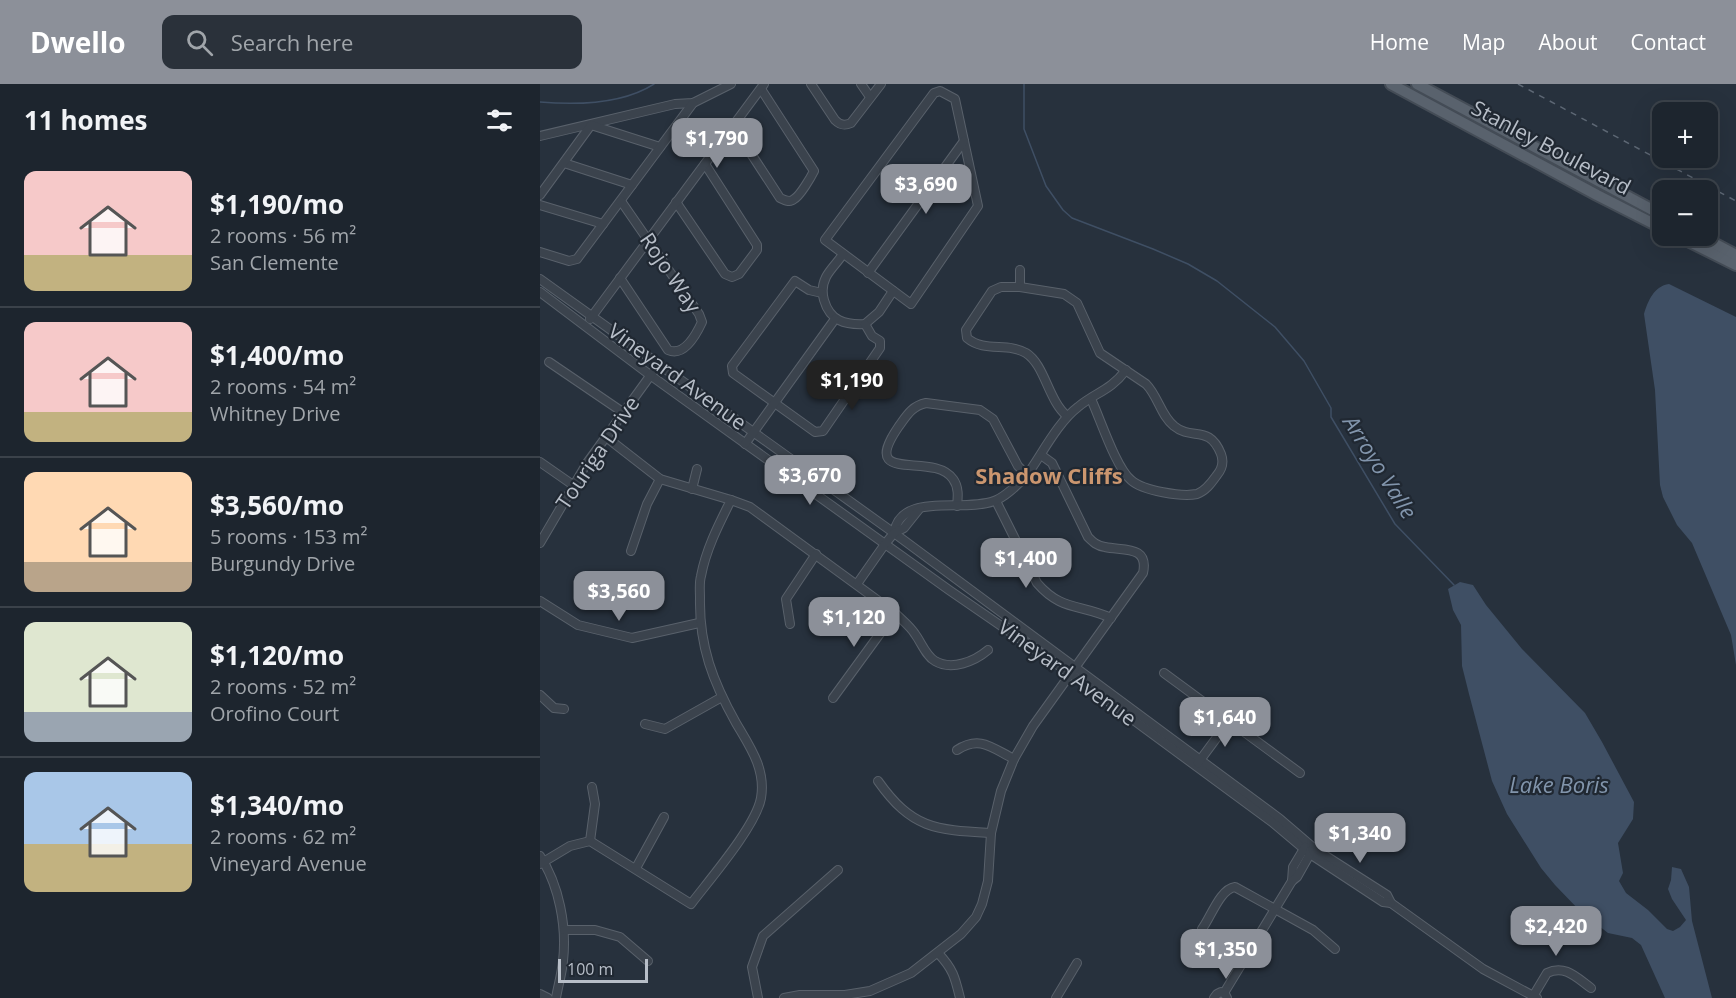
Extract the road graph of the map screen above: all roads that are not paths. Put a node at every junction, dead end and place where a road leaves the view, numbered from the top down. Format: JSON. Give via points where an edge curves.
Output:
{"nodes":[{"id":1,"x":731,"y":84,"type":"edge"},
{"id":2,"x":811,"y":84,"type":"edge"},
{"id":3,"x":861,"y":84,"type":"edge"},
{"id":4,"x":880,"y":84,"type":"edge"},
{"id":5,"x":1391,"y":84,"type":"edge"},
{"id":6,"x":1417,"y":84,"type":"edge"},
{"id":7,"x":762,"y":86,"type":"edge"},
{"id":8,"x":870,"y":97,"type":"junction"},
{"id":9,"x":693,"y":103,"type":"junction"},
{"id":10,"x":591,"y":125,"type":"junction"},
{"id":11,"x":733,"y":126,"type":"junction"},
{"id":12,"x":540,"y":136,"type":"edge"},
{"id":13,"x":1522,"y":140,"type":"junction"},
{"id":14,"x":964,"y":141,"type":"junction"},
{"id":15,"x":660,"y":147,"type":"junction"},
{"id":16,"x":1516,"y":151,"type":"junction"},
{"id":17,"x":564,"y":163,"type":"junction"},
{"id":18,"x":705,"y":165,"type":"junction"},
{"id":19,"x":632,"y":185,"type":"junction"},
{"id":20,"x":540,"y":195,"type":"edge"},
{"id":21,"x":621,"y":201,"type":"junction"},
{"id":22,"x":676,"y":202,"type":"junction"},
{"id":23,"x":540,"y":205,"type":"edge"},
{"id":24,"x":1652,"y":210,"type":"edge"},
{"id":25,"x":1652,"y":223,"type":"edge"},
{"id":26,"x":603,"y":224,"type":"junction"},
{"id":27,"x":648,"y":239,"type":"junction"},
{"id":28,"x":1698,"y":246,"type":"edge"},
{"id":29,"x":1718,"y":246,"type":"edge"},
{"id":30,"x":540,"y":252,"type":"edge"},
{"id":31,"x":843,"y":254,"type":"junction"},
{"id":32,"x":1736,"y":255,"type":"edge"},
{"id":33,"x":1736,"y":265,"type":"edge"},
{"id":34,"x":1020,"y":270,"type":"dead end"},
{"id":35,"x":868,"y":273,"type":"junction"},
{"id":36,"x":620,"y":278,"type":"junction"},
{"id":37,"x":540,"y":279,"type":"edge"},
{"id":38,"x":1020,"y":287,"type":"junction"},
{"id":39,"x":893,"y":291,"type":"junction"},
{"id":40,"x":540,"y":292,"type":"edge"},
{"id":41,"x":822,"y":293,"type":"junction"},
{"id":42,"x":592,"y":316,"type":"junction"},
{"id":43,"x":835,"y":319,"type":"junction"},
{"id":44,"x":865,"y":324,"type":"junction"},
{"id":45,"x":585,"y":327,"type":"junction"},
{"id":46,"x":549,"y":362,"type":"dead end"},
{"id":47,"x":658,"y":365,"type":"junction"},
{"id":48,"x":1126,"y":370,"type":"junction"},
{"id":49,"x":650,"y":375,"type":"junction"},
{"id":50,"x":1091,"y":399,"type":"junction"},
{"id":51,"x":774,"y":403,"type":"junction"},
{"id":52,"x":624,"y":413,"type":"junction"},
{"id":53,"x":1067,"y":416,"type":"junction"},
{"id":54,"x":753,"y":432,"type":"junction"},
{"id":55,"x":606,"y":437,"type":"junction"},
{"id":56,"x":745,"y":444,"type":"junction"},
{"id":57,"x":1041,"y":455,"type":"junction"},
{"id":58,"x":540,"y":462,"type":"edge"},
{"id":59,"x":697,"y":469,"type":"dead end"},
{"id":60,"x":1027,"y":475,"type":"junction"},
{"id":61,"x":660,"y":479,"type":"junction"},
{"id":62,"x":573,"y":485,"type":"junction"},
{"id":63,"x":692,"y":489,"type":"junction"},
{"id":64,"x":731,"y":500,"type":"junction"},
{"id":65,"x":996,"y":501,"type":"junction"},
{"id":66,"x":957,"y":506,"type":"junction"},
{"id":67,"x":894,"y":533,"type":"junction"},
{"id":68,"x":540,"y":543,"type":"edge"},
{"id":69,"x":885,"y":544,"type":"junction"},
{"id":70,"x":631,"y":551,"type":"dead end"},
{"id":71,"x":816,"y":554,"type":"junction"},
{"id":72,"x":857,"y":584,"type":"junction"},
{"id":73,"x":540,"y":601,"type":"edge"},
{"id":74,"x":895,"y":613,"type":"junction"},
{"id":75,"x":1111,"y":618,"type":"junction"},
{"id":76,"x":699,"y":623,"type":"junction"},
{"id":77,"x":790,"y":624,"type":"dead end"},
{"id":78,"x":988,"y":650,"type":"dead end"},
{"id":79,"x":1073,"y":671,"type":"junction"},
{"id":80,"x":1164,"y":673,"type":"dead end"},
{"id":81,"x":540,"y":695,"type":"edge"},
{"id":82,"x":722,"y":697,"type":"junction"},
{"id":83,"x":833,"y":698,"type":"dead end"},
{"id":84,"x":564,"y":710,"type":"dead end"},
{"id":85,"x":1229,"y":721,"type":"junction"},
{"id":86,"x":645,"y":724,"type":"dead end"},
{"id":87,"x":957,"y":750,"type":"dead end"},
{"id":88,"x":1014,"y":759,"type":"junction"},
{"id":89,"x":1198,"y":763,"type":"junction"},
{"id":90,"x":1300,"y":773,"type":"dead end"},
{"id":91,"x":878,"y":781,"type":"dead end"},
{"id":92,"x":592,"y":787,"type":"dead end"},
{"id":93,"x":664,"y":817,"type":"dead end"},
{"id":94,"x":991,"y":833,"type":"junction"},
{"id":95,"x":590,"y":841,"type":"junction"},
{"id":96,"x":1307,"y":849,"type":"junction"},
{"id":97,"x":541,"y":861,"type":"edge"},
{"id":98,"x":636,"y":868,"type":"junction"},
{"id":99,"x":838,"y":870,"type":"dead end"},
{"id":100,"x":1275,"y":909,"type":"junction"},
{"id":101,"x":1202,"y":929,"type":"dead end"},
{"id":102,"x":564,"y":930,"type":"junction"},
{"id":103,"x":1335,"y":949,"type":"dead end"},
{"id":104,"x":938,"y":953,"type":"junction"},
{"id":105,"x":648,"y":961,"type":"dead end"},
{"id":106,"x":1077,"y":963,"type":"dead end"},
{"id":107,"x":1066,"y":982,"type":"junction"},
{"id":108,"x":1076,"y":987,"type":"dead end"},
{"id":109,"x":1591,"y":988,"type":"dead end"},
{"id":110,"x":540,"y":994,"type":"edge"},
{"id":111,"x":1226,"y":996,"type":"edge"},
{"id":112,"x":1534,"y":997,"type":"edge"},
{"id":113,"x":548,"y":998,"type":"edge"},
{"id":114,"x":556,"y":998,"type":"edge"},
{"id":115,"x":758,"y":998,"type":"edge"},
{"id":116,"x":786,"y":998,"type":"edge"},
{"id":117,"x":960,"y":998,"type":"edge"},
{"id":118,"x":1056,"y":998,"type":"edge"},
{"id":119,"x":1214,"y":998,"type":"edge"}],
"edges":[{"from":1,"to":9,"type":"street"},
{"from":2,"to":8,"type":"street","via":[[840,125],[851,123]]},
{"from":3,"to":8,"type":"street"},
{"from":4,"to":8,"type":"street"},
{"from":5,"to":16,"type":"main road","name":"Stanley Boulevard"},
{"from":6,"to":13,"type":"main road","name":"Stanley Boulevard"},
{"from":7,"to":11,"type":"street"},
{"from":7,"to":11,"type":"street","via":[[813,171],[794,200],[780,198]]},
{"from":9,"to":10,"type":"street"},
{"from":9,"to":15,"type":"street"},
{"from":10,"to":12,"type":"street"},
{"from":10,"to":15,"type":"street"},
{"from":10,"to":17,"type":"street"},
{"from":11,"to":18,"type":"street"},
{"from":13,"to":16,"type":"main road"},
{"from":13,"to":24,"type":"main road","name":"Stanley Boulevard"},
{"from":14,"to":31,"type":"street","via":[[955,99],[940,91],[934,93],[825,240]]},
{"from":14,"to":35,"type":"street"},
{"from":14,"to":39,"type":"street","via":[[978,206],[911,304]]},
{"from":15,"to":19,"type":"street"},
{"from":16,"to":25,"type":"main road","name":"Stanley Boulevard"},
{"from":17,"to":19,"type":"street"},
{"from":17,"to":20,"type":"street"},
{"from":18,"to":22,"type":"street"},
{"from":18,"to":22,"type":"street","via":[[757,245],[739,274],[725,274]]},
{"from":19,"to":21,"type":"street"},
{"from":21,"to":26,"type":"street"},
{"from":21,"to":27,"type":"street","name":"Rojo Way"},
{"from":22,"to":27,"type":"street"},
{"from":23,"to":26,"type":"street"},
{"from":26,"to":30,"type":"street","via":[[577,259],[569,261]]},
{"from":27,"to":36,"type":"street"},
{"from":27,"to":36,"type":"street","name":"Rojo Way","via":[[702,322],[682,351],[668,350]]},
{"from":28,"to":33,"type":"main road"},
{"from":29,"to":32,"type":"main road"},
{"from":31,"to":35,"type":"street"},
{"from":31,"to":41,"type":"street","via":[[826,278]]},
{"from":34,"to":38,"type":"street"},
{"from":35,"to":39,"type":"street"},
{"from":36,"to":42,"type":"street"},
{"from":37,"to":42,"type":"street","name":"Vineyard Avenue"},
{"from":38,"to":48,"type":"street","via":[[1064,294],[1077,303],[1101,353]]},
{"from":38,"to":53,"type":"street","via":[[992,291],[966,330],[967,338],[976,345],[1026,353]]},
{"from":39,"to":44,"type":"street"},
{"from":40,"to":45,"type":"street","name":"Vineyard Avenue"},
{"from":41,"to":43,"type":"street","via":[[829,314]]},
{"from":41,"to":51,"type":"street","via":[[795,281],[732,366],[733,373]]},
{"from":42,"to":45,"type":"street"},
{"from":42,"to":47,"type":"street","name":"Vineyard Avenue"},
{"from":43,"to":44,"type":"street"},
{"from":43,"to":51,"type":"street"},
{"from":44,"to":51,"type":"street","via":[[880,341],[880,348],[823,431],[815,432]]},
{"from":45,"to":49,"type":"street","name":"Vineyard Avenue"},
{"from":46,"to":52,"type":"street"},
{"from":47,"to":49,"type":"street","name":"Touriga Drive"},
{"from":47,"to":54,"type":"street","name":"Vineyard Avenue"},
{"from":48,"to":50,"type":"street","via":[[1109,388]]},
{"from":48,"to":50,"type":"street","via":[[1152,390],[1172,425],[1211,438],[1223,461],[1206,489],[1198,494],[1161,491],[1131,480]]},
{"from":49,"to":52,"type":"street","name":"Touriga Drive"},
{"from":49,"to":56,"type":"street","name":"Vineyard Avenue"},
{"from":50,"to":53,"type":"street"},
{"from":51,"to":54,"type":"street"},
{"from":52,"to":55,"type":"street","name":"Touriga Drive"},
{"from":53,"to":57,"type":"street"},
{"from":54,"to":56,"type":"street"},
{"from":54,"to":67,"type":"street","name":"Vineyard Avenue"},
{"from":55,"to":61,"type":"street"},
{"from":55,"to":62,"type":"street","name":"Touriga Drive"},
{"from":56,"to":69,"type":"street","name":"Vineyard Avenue"},
{"from":57,"to":60,"type":"street"},
{"from":57,"to":75,"type":"street","via":[[1052,463],[1088,537],[1096,544],[1137,552],[1143,558],[1143,573]]},
{"from":58,"to":62,"type":"street"},
{"from":59,"to":63,"type":"street"},
{"from":60,"to":65,"type":"street"},
{"from":60,"to":66,"type":"street","via":[[987,413],[920,404],[912,408],[888,442],[886,457],[893,463],[935,467],[946,472],[954,479],[958,491]]},
{"from":61,"to":63,"type":"street"},
{"from":61,"to":70,"type":"street"},
{"from":62,"to":68,"type":"street","name":"Touriga Drive"},
{"from":63,"to":64,"type":"street"},
{"from":64,"to":71,"type":"street","via":[[750,507]]},
{"from":64,"to":76,"type":"street","via":[[700,577]]},
{"from":65,"to":66,"type":"street"},
{"from":65,"to":75,"type":"street","via":[[1037,583],[1046,593],[1055,601]]},
{"from":66,"to":67,"type":"street","via":[[920,508],[904,528]]},
{"from":67,"to":69,"type":"street"},
{"from":67,"to":79,"type":"street","name":"Vineyard Avenue"},
{"from":69,"to":72,"type":"street"},
{"from":69,"to":79,"type":"street","name":"Vineyard Avenue"},
{"from":71,"to":72,"type":"street"},
{"from":71,"to":77,"type":"street","via":[[786,599]]},
{"from":72,"to":74,"type":"street"},
{"from":73,"to":76,"type":"street","via":[[578,625],[632,638]]},
{"from":74,"to":78,"type":"street","via":[[934,661],[962,663]]},
{"from":74,"to":83,"type":"street"},
{"from":75,"to":79,"type":"street"},
{"from":76,"to":82,"type":"street","via":[[708,666]]},
{"from":79,"to":88,"type":"street"},
{"from":79,"to":89,"type":"street","name":"Vineyard Avenue"},
{"from":80,"to":85,"type":"street"},
{"from":81,"to":84,"type":"street","via":[[554,708]]},
{"from":82,"to":86,"type":"street","via":[[665,729]]},
{"from":82,"to":98,"type":"street","via":[[760,764],[761,800],[754,819],[691,903]]},
{"from":85,"to":89,"type":"street"},
{"from":85,"to":90,"type":"street"},
{"from":87,"to":88,"type":"street","via":[[979,742]]},
{"from":88,"to":94,"type":"street"},
{"from":89,"to":96,"type":"street","name":"Vineyard Avenue","via":[[1280,819]]},
{"from":91,"to":94,"type":"street","via":[[888,796],[915,820],[933,828]]},
{"from":92,"to":95,"type":"street","via":[[595,804]]},
{"from":93,"to":98,"type":"street"},
{"from":94,"to":104,"type":"street","via":[[982,904],[961,934]]},
{"from":95,"to":97,"type":"street"},
{"from":95,"to":98,"type":"street"},
{"from":96,"to":100,"type":"street","via":[[1297,877]]},
{"from":96,"to":112,"type":"street","name":"Vineyard Avenue","via":[[1387,895],[1391,903],[1484,969]]},
{"from":97,"to":102,"type":"street","via":[[557,894]]},
{"from":99,"to":115,"type":"street","via":[[763,936],[752,968]]},
{"from":100,"to":101,"type":"street","via":[[1241,889],[1230,888]]},
{"from":100,"to":103,"type":"street","via":[[1313,930]]},
{"from":100,"to":111,"type":"street"},
{"from":102,"to":105,"type":"street","via":[[595,930],[620,937]]},
{"from":102,"to":114,"type":"street"},
{"from":104,"to":116,"type":"street","via":[[870,991]]},
{"from":104,"to":117,"type":"street","via":[[956,977]]},
{"from":106,"to":107,"type":"street"},
{"from":107,"to":108,"type":"street"},
{"from":107,"to":118,"type":"street"},
{"from":109,"to":112,"type":"street","via":[[1560,969],[1547,973]]},
{"from":110,"to":113,"type":"street"},
{"from":111,"to":119,"type":"street","via":[[1219,993]]}]}
